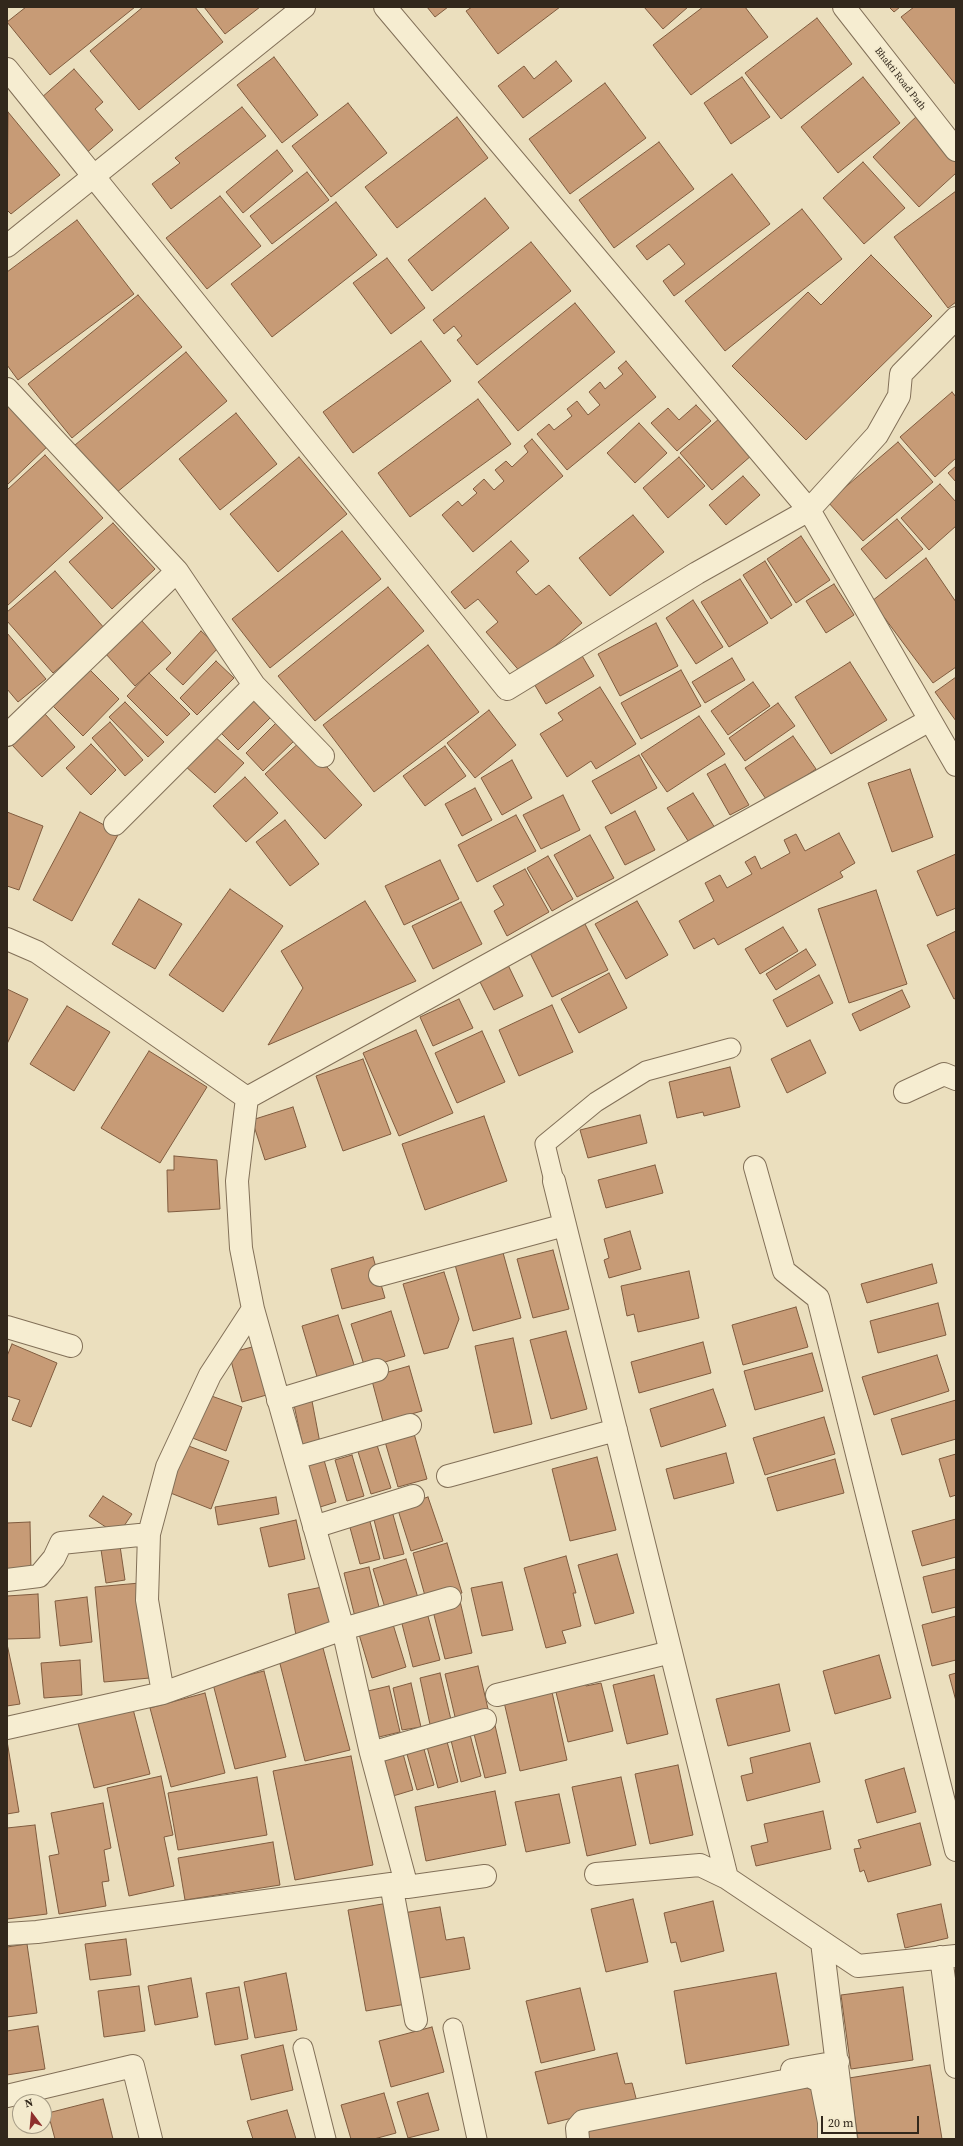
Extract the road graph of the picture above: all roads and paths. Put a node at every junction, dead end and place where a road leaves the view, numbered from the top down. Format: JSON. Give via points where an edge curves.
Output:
{"nodes":[{"id":1,"x":304,"y":7,"type":"edge"},
{"id":2,"x":385,"y":7,"type":"edge"},
{"id":3,"x":844,"y":7,"type":"edge"},
{"id":4,"x":7,"y":69,"type":"edge"},
{"id":5,"x":952,"y":137,"type":"edge"},
{"id":6,"x":94,"y":178,"type":"junction"},
{"id":7,"x":7,"y":246,"type":"edge"},
{"id":8,"x":956,"y":318,"type":"edge"},
{"id":9,"x":7,"y":389,"type":"edge"},
{"id":10,"x":809,"y":510,"type":"junction"},
{"id":11,"x":177,"y":571,"type":"junction"},
{"id":12,"x":254,"y":685,"type":"junction"},
{"id":13,"x":930,"y":720,"type":"junction"},
{"id":14,"x":7,"y":735,"type":"edge"},
{"id":15,"x":323,"y":756,"type":"dead end"},
{"id":16,"x":956,"y":765,"type":"edge"},
{"id":17,"x":115,"y":824,"type":"dead end"},
{"id":18,"x":7,"y":939,"type":"edge"},
{"id":19,"x":731,"y":1048,"type":"dead end"},
{"id":20,"x":956,"y":1079,"type":"edge"},
{"id":21,"x":905,"y":1092,"type":"dead end"},
{"id":22,"x":247,"y":1098,"type":"junction"},
{"id":23,"x":755,"y":1167,"type":"dead end"},
{"id":24,"x":554,"y":1181,"type":"joint"},
{"id":25,"x":565,"y":1225,"type":"junction"},
{"id":26,"x":380,"y":1274,"type":"dead end"},
{"id":27,"x":253,"y":1309,"type":"junction"},
{"id":28,"x":7,"y":1327,"type":"edge"},
{"id":29,"x":70,"y":1346,"type":"dead end"},
{"id":30,"x":377,"y":1370,"type":"dead end"},
{"id":31,"x":278,"y":1400,"type":"junction"},
{"id":32,"x":410,"y":1425,"type":"dead end"},
{"id":33,"x":616,"y":1430,"type":"junction"},
{"id":34,"x":295,"y":1458,"type":"junction"},
{"id":35,"x":448,"y":1476,"type":"dead end"},
{"id":36,"x":413,"y":1496,"type":"dead end"},
{"id":37,"x":314,"y":1527,"type":"junction"},
{"id":38,"x":149,"y":1534,"type":"junction"},
{"id":39,"x":7,"y":1580,"type":"edge"},
{"id":40,"x":450,"y":1598,"type":"dead end"},
{"id":41,"x":343,"y":1629,"type":"junction"},
{"id":42,"x":671,"y":1652,"type":"junction"},
{"id":43,"x":162,"y":1694,"type":"junction"},
{"id":44,"x":497,"y":1695,"type":"dead end"},
{"id":45,"x":485,"y":1720,"type":"dead end"},
{"id":46,"x":7,"y":1728,"type":"edge"},
{"id":47,"x":371,"y":1753,"type":"junction"},
{"id":48,"x":956,"y":1850,"type":"edge"},
{"id":49,"x":596,"y":1874,"type":"dead end"},
{"id":50,"x":485,"y":1876,"type":"dead end"},
{"id":51,"x":727,"y":1878,"type":"junction"},
{"id":52,"x":399,"y":1885,"type":"junction"},
{"id":53,"x":7,"y":1934,"type":"edge"},
{"id":54,"x":822,"y":1942,"type":"junction"},
{"id":55,"x":949,"y":1957,"type":"edge"},
{"id":56,"x":416,"y":2020,"type":"dead end"},
{"id":57,"x":453,"y":2028,"type":"dead end"},
{"id":58,"x":303,"y":2048,"type":"dead end"},
{"id":59,"x":956,"y":2067,"type":"edge"},
{"id":60,"x":832,"y":2072,"type":"junction"},
{"id":61,"x":7,"y":2096,"type":"edge"},
{"id":62,"x":641,"y":2096,"type":"dead end"},
{"id":63,"x":151,"y":2139,"type":"edge"},
{"id":64,"x":326,"y":2139,"type":"edge"},
{"id":65,"x":477,"y":2139,"type":"edge"},
{"id":66,"x":578,"y":2139,"type":"edge"},
{"id":67,"x":829,"y":2139,"type":"edge"},
{"id":68,"x":846,"y":2139,"type":"edge"}],
"edges":[{"from":1,"to":6,"type":"street"},
{"from":2,"to":10,"type":"street"},
{"from":3,"to":5,"type":"street","name":"Bhakti Road Path"},
{"from":4,"to":6,"type":"street"},
{"from":6,"to":7,"type":"street"},
{"from":6,"to":10,"type":"street","via":[[507,689],[697,573]]},
{"from":8,"to":10,"type":"street","via":[[901,374],[899,396],[877,435]]},
{"from":9,"to":11,"type":"street"},
{"from":10,"to":13,"type":"street"},
{"from":11,"to":12,"type":"street"},
{"from":11,"to":14,"type":"street"},
{"from":12,"to":15,"type":"street"},
{"from":12,"to":17,"type":"street"},
{"from":13,"to":16,"type":"street"},
{"from":13,"to":22,"type":"street"},
{"from":18,"to":22,"type":"street","via":[[37,952]]},
{"from":19,"to":24,"type":"lane","via":[[646,1071],[596,1102],[545,1144]]},
{"from":20,"to":21,"type":"street","via":[[944,1074]]},
{"from":22,"to":27,"type":"street","via":[[236,1181],[241,1248]]},
{"from":23,"to":48,"type":"street","via":[[784,1271],[818,1298]]},
{"from":24,"to":25,"type":"street"},
{"from":25,"to":26,"type":"street"},
{"from":25,"to":33,"type":"street"},
{"from":27,"to":31,"type":"street"},
{"from":27,"to":38,"type":"street","via":[[210,1375],[167,1467]]},
{"from":28,"to":29,"type":"street"},
{"from":30,"to":31,"type":"street"},
{"from":31,"to":34,"type":"street"},
{"from":32,"to":34,"type":"street"},
{"from":33,"to":35,"type":"street"},
{"from":33,"to":42,"type":"street"},
{"from":34,"to":37,"type":"street"},
{"from":36,"to":37,"type":"street"},
{"from":37,"to":41,"type":"street"},
{"from":38,"to":39,"type":"street","via":[[61,1543],[54,1558],[39,1576]]},
{"from":38,"to":43,"type":"street","via":[[147,1600]]},
{"from":40,"to":41,"type":"street"},
{"from":41,"to":43,"type":"street"},
{"from":41,"to":47,"type":"street"},
{"from":42,"to":44,"type":"street"},
{"from":42,"to":51,"type":"street"},
{"from":43,"to":46,"type":"street"},
{"from":45,"to":47,"type":"street"},
{"from":47,"to":52,"type":"street"},
{"from":49,"to":51,"type":"street","via":[[700,1864]]},
{"from":50,"to":52,"type":"street"},
{"from":51,"to":54,"type":"street"},
{"from":52,"to":53,"type":"street"},
{"from":52,"to":56,"type":"street"},
{"from":54,"to":55,"type":"street","via":[[858,1966]]},
{"from":54,"to":60,"type":"street"},
{"from":55,"to":59,"type":"street"},
{"from":57,"to":65,"type":"lane"},
{"from":58,"to":64,"type":"lane"},
{"from":60,"to":62,"type":"street"},
{"from":60,"to":66,"type":"street","via":[[583,2120],[577,2128]]},
{"from":60,"to":67,"type":"street"},
{"from":60,"to":68,"type":"street"},
{"from":61,"to":63,"type":"street","via":[[132,2066]]}]}
